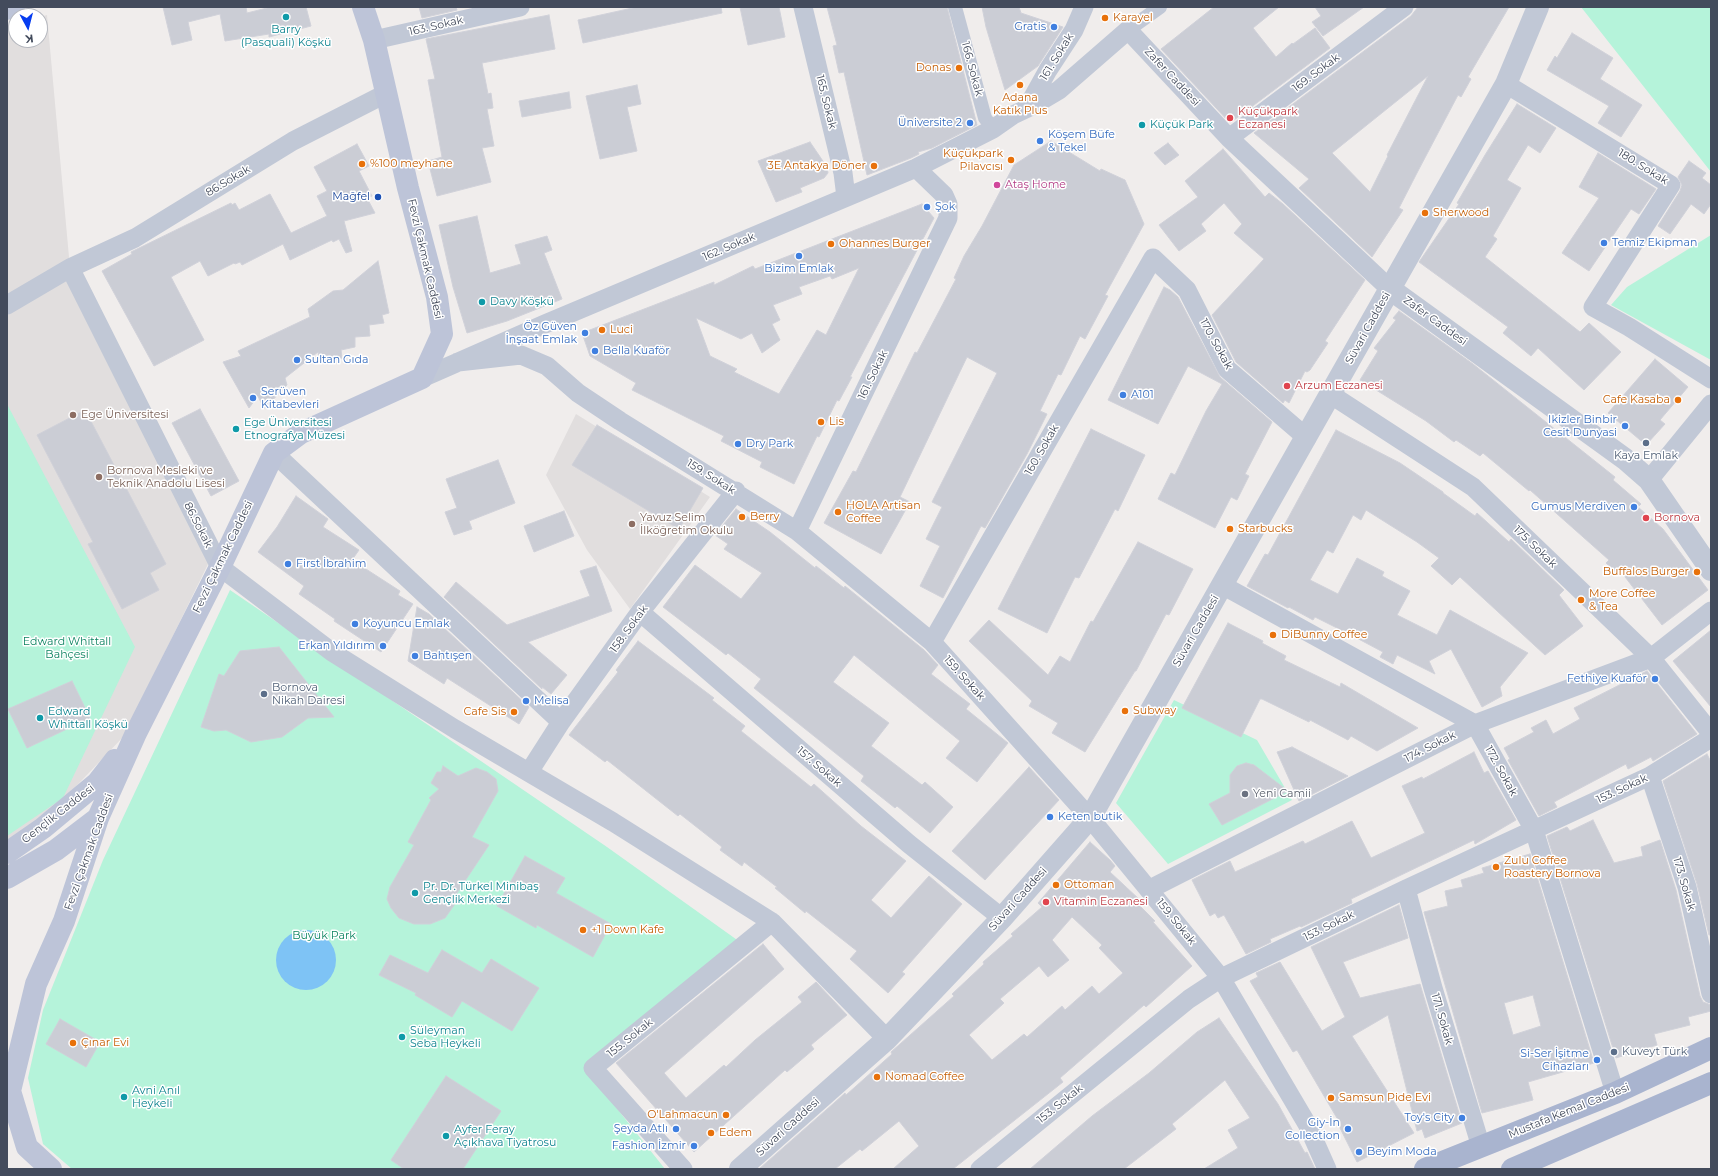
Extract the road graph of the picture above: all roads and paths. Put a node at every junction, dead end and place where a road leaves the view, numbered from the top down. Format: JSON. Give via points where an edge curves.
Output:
{"nodes":[{"id":1,"x":14,"y":7,"type":"edge"},
{"id":2,"x":363,"y":7,"type":"edge"},
{"id":3,"x":520,"y":7,"type":"edge"},
{"id":4,"x":803,"y":7,"type":"edge"},
{"id":5,"x":955,"y":7,"type":"edge"},
{"id":6,"x":1084,"y":7,"type":"edge"},
{"id":7,"x":1160,"y":7,"type":"edge"},
{"id":8,"x":1404,"y":7,"type":"edge"},
{"id":9,"x":1538,"y":7,"type":"edge"},
{"id":10,"x":7,"y":9,"type":"edge"},
{"id":11,"x":1128,"y":30,"type":"junction"},
{"id":12,"x":374,"y":40,"type":"junction"},
{"id":13,"x":1506,"y":84,"type":"junction"},
{"id":14,"x":387,"y":92,"type":"junction"},
{"id":15,"x":1032,"y":106,"type":"junction"},
{"id":16,"x":993,"y":129,"type":"junction"},
{"id":17,"x":1228,"y":138,"type":"junction"},
{"id":18,"x":916,"y":168,"type":"junction"},
{"id":19,"x":846,"y":197,"type":"junction"},
{"id":20,"x":1153,"y":258,"type":"joint"},
{"id":21,"x":70,"y":268,"type":"junction"},
{"id":22,"x":1390,"y":289,"type":"junction"},
{"id":23,"x":7,"y":305,"type":"edge"},
{"id":24,"x":458,"y":362,"type":"junction"},
{"id":25,"x":1705,"y":375,"type":"edge"},
{"id":26,"x":422,"y":378,"type":"junction"},
{"id":27,"x":1330,"y":394,"type":"junction"},
{"id":28,"x":1711,"y":404,"type":"edge"},
{"id":29,"x":1307,"y":438,"type":"junction"},
{"id":30,"x":274,"y":452,"type":"junction"},
{"id":31,"x":1649,"y":480,"type":"junction"},
{"id":32,"x":736,"y":492,"type":"junction"},
{"id":33,"x":797,"y":531,"type":"junction"},
{"id":34,"x":220,"y":567,"type":"junction"},
{"id":35,"x":1711,"y":570,"type":"edge"},
{"id":36,"x":1222,"y":585,"type":"junction"},
{"id":37,"x":1711,"y":611,"type":"edge"},
{"id":38,"x":640,"y":612,"type":"junction"},
{"id":39,"x":932,"y":642,"type":"junction"},
{"id":40,"x":1651,"y":658,"type":"junction"},
{"id":41,"x":561,"y":722,"type":"junction"},
{"id":42,"x":1475,"y":724,"type":"junction"},
{"id":43,"x":136,"y":733,"type":"junction"},
{"id":44,"x":1711,"y":733,"type":"edge"},
{"id":45,"x":1711,"y":738,"type":"edge"},
{"id":46,"x":529,"y":772,"type":"junction"},
{"id":47,"x":1650,"y":776,"type":"junction"},
{"id":48,"x":98,"y":818,"type":"junction"},
{"id":49,"x":1090,"y":818,"type":"junction"},
{"id":50,"x":43,"y":828,"type":"junction"},
{"id":51,"x":1534,"y":830,"type":"junction"},
{"id":52,"x":56,"y":850,"type":"junction"},
{"id":53,"x":7,"y":853,"type":"edge"},
{"id":54,"x":7,"y":878,"type":"edge"},
{"id":55,"x":76,"y":882,"type":"junction"},
{"id":56,"x":1150,"y":889,"type":"junction"},
{"id":57,"x":1406,"y":889,"type":"junction"},
{"id":58,"x":1002,"y":918,"type":"junction"},
{"id":59,"x":772,"y":922,"type":"junction"},
{"id":60,"x":1221,"y":978,"type":"junction"},
{"id":61,"x":1711,"y":994,"type":"edge"},
{"id":62,"x":887,"y":1039,"type":"junction"},
{"id":63,"x":1711,"y":1048,"type":"edge"},
{"id":64,"x":1711,"y":1083,"type":"edge"},
{"id":65,"x":1615,"y":1093,"type":"junction"},
{"id":66,"x":12,"y":1124,"type":"edge"},
{"id":67,"x":1481,"y":1147,"type":"junction"},
{"id":68,"x":51,"y":1169,"type":"edge"},
{"id":69,"x":683,"y":1169,"type":"edge"},
{"id":70,"x":740,"y":1169,"type":"edge"},
{"id":71,"x":980,"y":1169,"type":"edge"},
{"id":72,"x":1327,"y":1169,"type":"edge"},
{"id":73,"x":1425,"y":1169,"type":"edge"},
{"id":74,"x":1512,"y":1169,"type":"edge"}],
"edges":[{"from":1,"to":10,"type":"main road"},
{"from":2,"to":12,"type":"main road","name":"Fevzi Çakmak Caddesi"},
{"from":3,"to":12,"type":"street","name":"163. Sokak"},
{"from":4,"to":19,"type":"street","name":"165. Sokak","via":[[843,173]]},
{"from":5,"to":16,"type":"street","name":"166. Sokak","via":[[985,118]]},
{"from":6,"to":15,"type":"street","name":"161. Sokak","via":[[1074,30],[1033,97]]},
{"from":7,"to":11,"type":"street"},
{"from":8,"to":17,"type":"street","name":"169. Sokak"},
{"from":9,"to":13,"type":"street","name":"Süvari Caddesi"},
{"from":11,"to":15,"type":"street","name":"162. Sokak","via":[[1059,90]]},
{"from":11,"to":17,"type":"street","name":"Zafer Caddesi"},
{"from":12,"to":14,"type":"main road","name":"Fevzi Çakmak Caddesi"},
{"from":13,"to":22,"type":"street","name":"Süvari Caddesi"},
{"from":13,"to":25,"type":"street","name":"180. Sokak","via":[[1671,185],[1593,307]]},
{"from":14,"to":21,"type":"street","name":"86.Sokak","via":[[293,141],[135,238]]},
{"from":14,"to":26,"type":"main road","name":"Fevzi Çakmak Caddesi","via":[[436,297],[442,334]]},
{"from":15,"to":16,"type":"street","name":"162. Sokak"},
{"from":16,"to":18,"type":"street","name":"162. Sokak"},
{"from":17,"to":22,"type":"street","name":"Zafer Caddesi"},
{"from":18,"to":19,"type":"street","name":"162. Sokak"},
{"from":18,"to":33,"type":"street","name":"161. Sokak","via":[[944,195],[948,204],[948,218]]},
{"from":19,"to":24,"type":"street","name":"162. Sokak"},
{"from":20,"to":29,"type":"street","name":"170. Sokak","via":[[1187,290],[1227,369]]},
{"from":20,"to":39,"type":"street","name":"160. Sokak"},
{"from":21,"to":23,"type":"street","name":"86.Sokak"},
{"from":21,"to":34,"type":"street","name":"86.Sokak"},
{"from":22,"to":27,"type":"street","name":"Süvari Caddesi"},
{"from":22,"to":31,"type":"street","name":"Zafer Caddesi","via":[[1625,459]]},
{"from":24,"to":26,"type":"street","name":"162. Sokak"},
{"from":24,"to":32,"type":"street","name":"159. Sokak","via":[[521,354],[547,366],[584,397]]},
{"from":26,"to":30,"type":"main road","name":"Fevzi Çakmak Caddesi","via":[[301,433]]},
{"from":27,"to":29,"type":"street","name":"Süvari Caddesi"},
{"from":27,"to":40,"type":"street","name":"175. Sokak","via":[[1472,487]]},
{"from":28,"to":31,"type":"street"},
{"from":29,"to":36,"type":"street","name":"Süvari Caddesi"},
{"from":30,"to":34,"type":"main road","name":"Fevzi Çakmak Caddesi"},
{"from":30,"to":41,"type":"street"},
{"from":31,"to":35,"type":"street","name":"Zafer Caddesi"},
{"from":32,"to":33,"type":"street","name":"159. Sokak"},
{"from":32,"to":38,"type":"street","name":"158. Sokak"},
{"from":33,"to":39,"type":"street","name":"159. Sokak"},
{"from":34,"to":43,"type":"main road","name":"Fevzi Çakmak Caddesi"},
{"from":34,"to":46,"type":"street","via":[[332,652]]},
{"from":36,"to":42,"type":"street"},
{"from":36,"to":49,"type":"street","name":"Süvari Caddesi"},
{"from":37,"to":40,"type":"street","name":"174. Sokak"},
{"from":38,"to":41,"type":"street","name":"158. Sokak"},
{"from":38,"to":58,"type":"street","name":"157. Sokak","via":[[909,844]]},
{"from":39,"to":49,"type":"street","name":"159. Sokak"},
{"from":40,"to":42,"type":"street","name":"174. Sokak"},
{"from":40,"to":44,"type":"street","name":"175. Sokak"},
{"from":41,"to":46,"type":"street","name":"158. Sokak"},
{"from":42,"to":51,"type":"street","name":"172. Sokak"},
{"from":42,"to":56,"type":"street","name":"174. Sokak"},
{"from":43,"to":48,"type":"main road","name":"Fevzi Çakmak Caddesi"},
{"from":43,"to":50,"type":"main road","name":"Gençlik Caddesi","via":[[97,783]]},
{"from":45,"to":47,"type":"street","name":"153. Sokak"},
{"from":46,"to":59,"type":"street"},
{"from":47,"to":51,"type":"street","name":"153. Sokak"},
{"from":47,"to":61,"type":"street","name":"173. Sokak","via":[[1687,887]]},
{"from":48,"to":52,"type":"main road"},
{"from":48,"to":55,"type":"main road","name":"Fevzi Çakmak Caddesi"},
{"from":49,"to":56,"type":"street","name":"159. Sokak"},
{"from":49,"to":58,"type":"street","name":"Süvari Caddesi"},
{"from":50,"to":52,"type":"main road"},
{"from":50,"to":53,"type":"main road","name":"Gençlik Caddesi"},
{"from":51,"to":57,"type":"street","name":"153. Sokak"},
{"from":51,"to":65,"type":"street","name":"172. Sokak"},
{"from":52,"to":54,"type":"main road"},
{"from":52,"to":55,"type":"main road"},
{"from":55,"to":66,"type":"main road","name":"Fevzi Çakmak Caddesi","via":[[64,921],[36,984],[10,1091]]},
{"from":56,"to":60,"type":"street","name":"159. Sokak"},
{"from":57,"to":60,"type":"street","name":"153. Sokak"},
{"from":57,"to":67,"type":"street","name":"171. Sokak","via":[[1437,1003]]},
{"from":58,"to":62,"type":"street","name":"Süvari Caddesi"},
{"from":59,"to":62,"type":"street"},
{"from":59,"to":69,"type":"street","name":"155. Sokak","via":[[593,1068]]},
{"from":60,"to":71,"type":"street","name":"153. Sokak","via":[[1189,999]]},
{"from":60,"to":72,"type":"street","name":"159. Sokak","via":[[1307,1124]]},
{"from":62,"to":70,"type":"street","name":"Süvari Caddesi"},
{"from":63,"to":65,"type":"main road","name":"Mustafa Kemal Caddesi"},
{"from":64,"to":74,"type":"main road"},
{"from":65,"to":67,"type":"main road","name":"Mustafa Kemal Caddesi"},
{"from":66,"to":68,"type":"main road","name":"Fevzi Çakmak Caddesi","via":[[27,1146]]},
{"from":67,"to":73,"type":"main road","name":"Mustafa Kemal Caddesi"}]}
